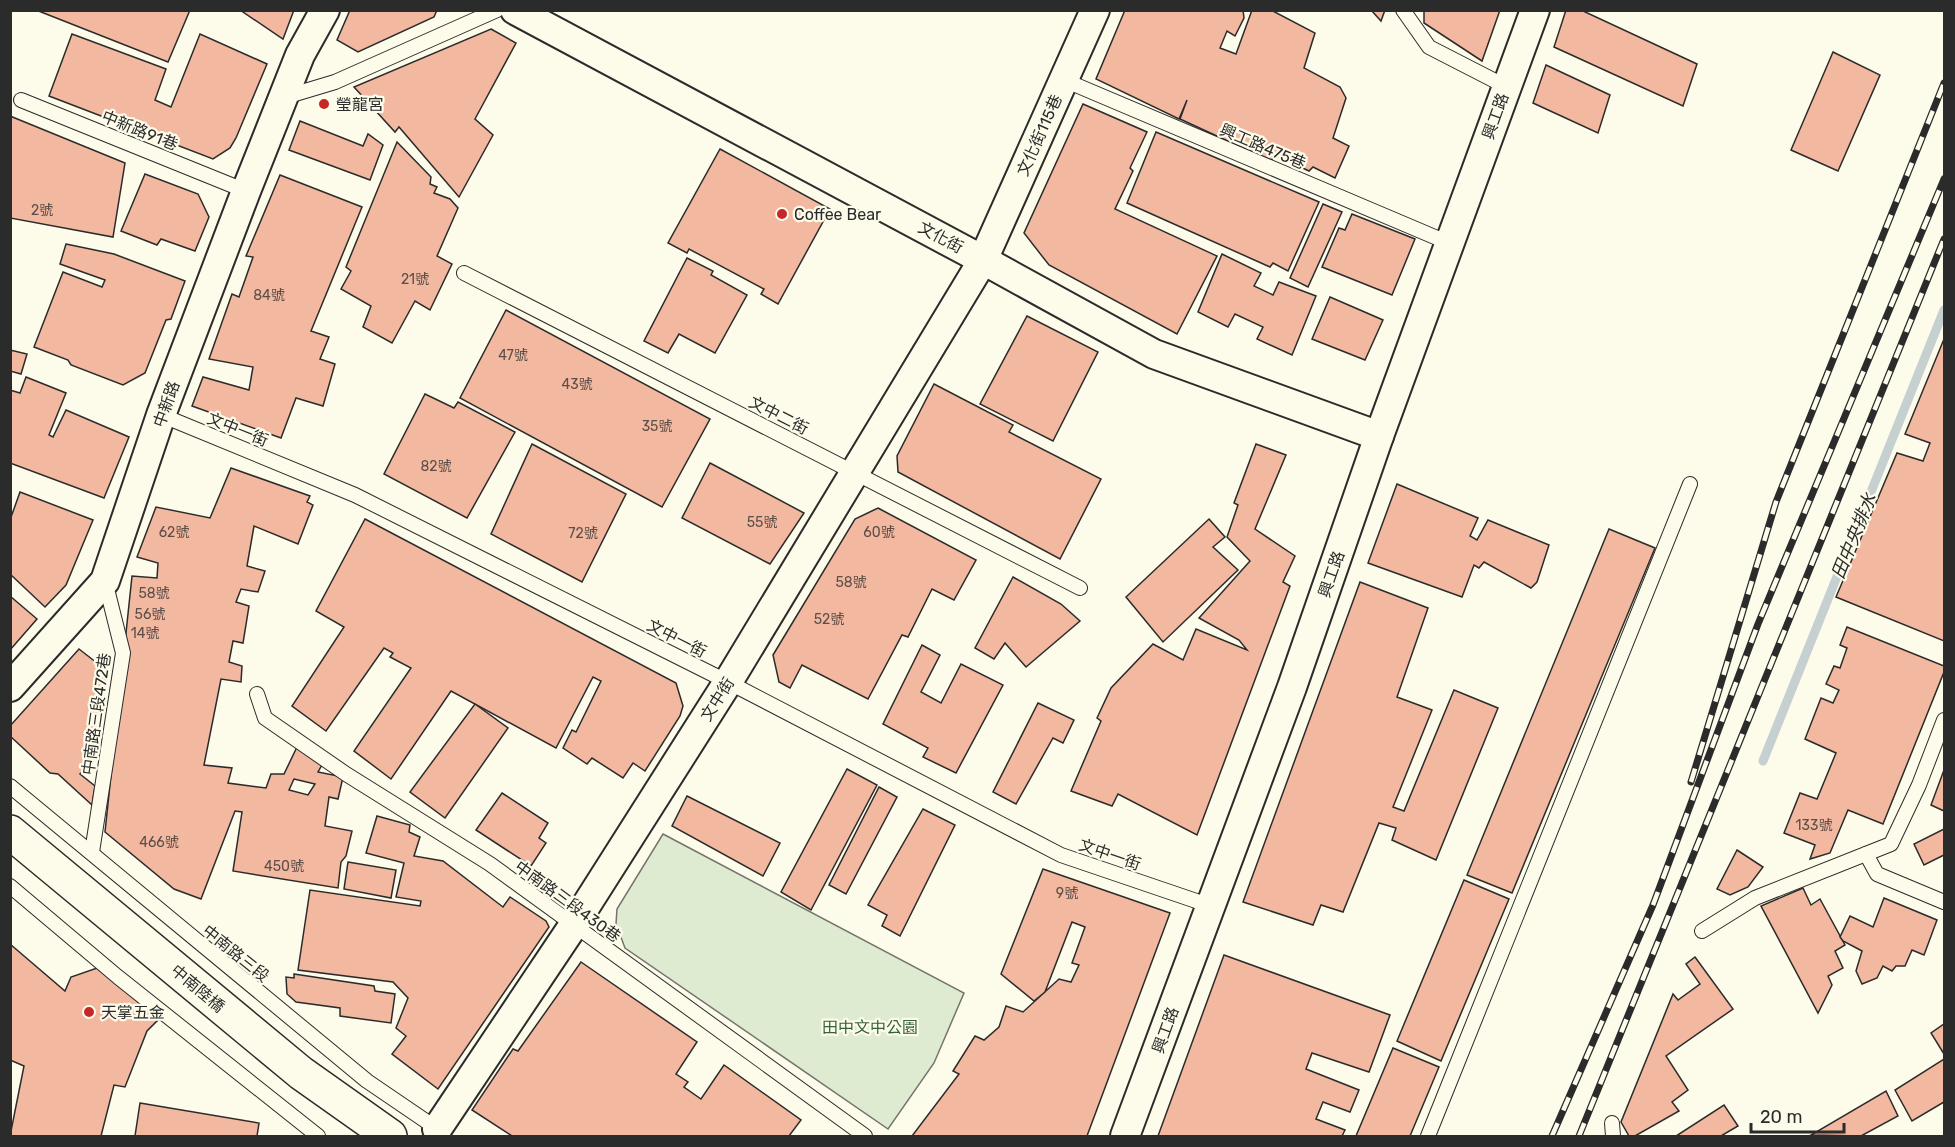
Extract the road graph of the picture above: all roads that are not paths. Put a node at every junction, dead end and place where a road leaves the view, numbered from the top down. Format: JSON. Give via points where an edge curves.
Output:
{"nodes":[{"id":1,"x":325,"y":10,"type":"edge"},
{"id":2,"x":496,"y":10,"type":"edge"},
{"id":3,"x":515,"y":10,"type":"edge"},
{"id":4,"x":1095,"y":10,"type":"edge"},
{"id":5,"x":1403,"y":10,"type":"edge"},
{"id":6,"x":1535,"y":10,"type":"edge"},
{"id":7,"x":1064,"y":80,"type":"junction"},
{"id":8,"x":1505,"y":86,"type":"junction"},
{"id":9,"x":285,"y":97,"type":"junction"},
{"id":10,"x":21,"y":100,"type":"dead end"},
{"id":11,"x":246,"y":191,"type":"junction"},
{"id":12,"x":1449,"y":243,"type":"junction"},
{"id":13,"x":983,"y":260,"type":"junction"},
{"id":14,"x":464,"y":273,"type":"dead end"},
{"id":15,"x":161,"y":415,"type":"junction"},
{"id":16,"x":1379,"y":436,"type":"junction"},
{"id":17,"x":854,"y":472,"type":"junction"},
{"id":18,"x":1690,"y":484,"type":"dead end"},
{"id":19,"x":105,"y":581,"type":"junction"},
{"id":20,"x":1080,"y":588,"type":"dead end"},
{"id":21,"x":728,"y":682,"type":"junction"},
{"id":22,"x":10,"y":687,"type":"edge"},
{"id":23,"x":256,"y":694,"type":"dead end"},
{"id":24,"x":1944,"y":720,"type":"edge"},
{"id":25,"x":10,"y":786,"type":"edge"},
{"id":26,"x":10,"y":832,"type":"edge"},
{"id":27,"x":92,"y":852,"type":"junction"},
{"id":28,"x":1866,"y":854,"type":"junction"},
{"id":29,"x":10,"y":886,"type":"edge"},
{"id":30,"x":1944,"y":902,"type":"edge"},
{"id":31,"x":1210,"y":906,"type":"junction"},
{"id":32,"x":573,"y":926,"type":"junction"},
{"id":33,"x":1702,"y":931,"type":"dead end"},
{"id":34,"x":443,"y":1133,"type":"edge"},
{"id":35,"x":318,"y":1136,"type":"edge"},
{"id":36,"x":390,"y":1137,"type":"edge"},
{"id":37,"x":865,"y":1137,"type":"edge"},
{"id":38,"x":1125,"y":1137,"type":"edge"},
{"id":39,"x":1428,"y":1137,"type":"edge"}],
"edges":[{"from":1,"to":9,"type":"street","name":"中新路","via":[[300,55]]},
{"from":2,"to":9,"type":"lane","via":[[335,82]]},
{"from":3,"to":13,"type":"street","name":"文化街"},
{"from":4,"to":7,"type":"street","name":"文化街115巷"},
{"from":5,"to":8,"type":"lane","via":[[1429,47]]},
{"from":6,"to":8,"type":"street","name":"興工路"},
{"from":7,"to":12,"type":"lane","name":"興工路475巷"},
{"from":7,"to":13,"type":"street","name":"文化街115巷"},
{"from":8,"to":12,"type":"street","name":"興工路"},
{"from":9,"to":11,"type":"street","name":"中新路"},
{"from":10,"to":11,"type":"lane","name":"中新路91巷"},
{"from":11,"to":15,"type":"street","name":"中新路"},
{"from":12,"to":16,"type":"street","name":"興工路"},
{"from":13,"to":16,"type":"street","name":"文化街","via":[[1154,354]]},
{"from":13,"to":17,"type":"street","name":"文中街"},
{"from":14,"to":17,"type":"lane","name":"文中二街"},
{"from":15,"to":19,"type":"street","name":"中新路"},
{"from":15,"to":21,"type":"lane","name":"文中一街","via":[[355,495]]},
{"from":16,"to":31,"type":"street","name":"興工路","via":[[1292,687]]},
{"from":17,"to":20,"type":"lane","name":"文中二街"},
{"from":17,"to":21,"type":"street","name":"文中街"},
{"from":18,"to":39,"type":"lane"},
{"from":19,"to":22,"type":"street","name":"中新路"},
{"from":19,"to":27,"type":"lane","name":"中南路三段472巷","via":[[123,652]]},
{"from":21,"to":31,"type":"lane","name":"文中一街","via":[[1061,855]]},
{"from":21,"to":32,"type":"street","name":"文中街"},
{"from":23,"to":32,"type":"lane","name":"中南路三段430巷","via":[[265,718],[489,864]]},
{"from":24,"to":28,"type":"lane","via":[[1891,844]]},
{"from":25,"to":27,"type":"lane","name":"中南路三段"},
{"from":26,"to":36,"type":"main road","name":"中南陸橋","via":[[301,1074]]},
{"from":27,"to":34,"type":"lane","name":"中南路三段","via":[[148,903],[367,1081]]},
{"from":28,"to":30,"type":"lane","via":[[1877,874]]},
{"from":28,"to":33,"type":"lane","via":[[1755,898]]},
{"from":29,"to":35,"type":"lane"},
{"from":31,"to":38,"type":"street","name":"興工路"},
{"from":32,"to":34,"type":"street","name":"文中街"},
{"from":32,"to":37,"type":"lane","name":"中南路三段430巷"}]}
